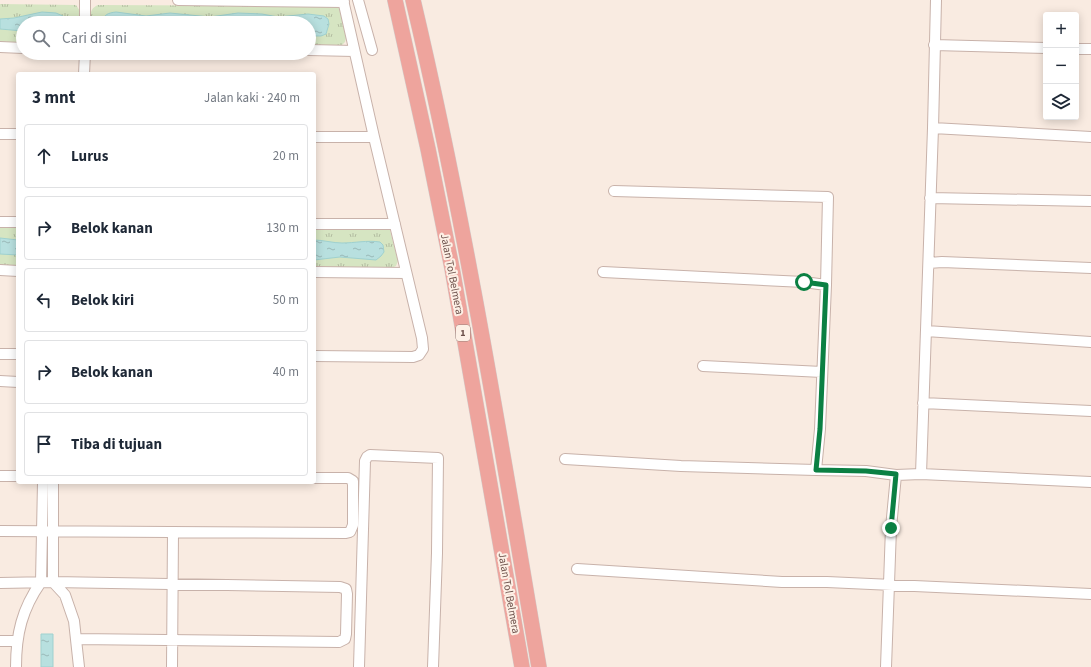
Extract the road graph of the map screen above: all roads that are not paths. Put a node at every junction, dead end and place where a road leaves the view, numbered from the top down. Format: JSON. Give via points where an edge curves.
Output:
{"nodes":[{"id":1,"x":85,"y":0,"type":"edge"},
{"id":2,"x":178,"y":0,"type":"edge"},
{"id":3,"x":358,"y":0,"type":"edge"},
{"id":4,"x":395,"y":0,"type":"edge"},
{"id":5,"x":413,"y":0,"type":"edge"},
{"id":6,"x":936,"y":0,"type":"edge"},
{"id":7,"x":343,"y":1,"type":"edge"},
{"id":8,"x":85,"y":16,"type":"edge"},
{"id":9,"x":934,"y":45,"type":"junction"},
{"id":10,"x":0,"y":47,"type":"edge"},
{"id":11,"x":16,"y":48,"type":"edge"},
{"id":12,"x":1043,"y":48,"type":"edge"},
{"id":13,"x":1079,"y":49,"type":"edge"},
{"id":14,"x":1091,"y":49,"type":"edge"},
{"id":15,"x":316,"y":50,"type":"edge"},
{"id":16,"x":372,"y":50,"type":"dead end"},
{"id":17,"x":354,"y":51,"type":"junction"},
{"id":18,"x":85,"y":60,"type":"edge"},
{"id":19,"x":84,"y":72,"type":"edge"},
{"id":20,"x":933,"y":128,"type":"junction"},
{"id":21,"x":0,"y":134,"type":"edge"},
{"id":22,"x":16,"y":134,"type":"edge"},
{"id":23,"x":316,"y":137,"type":"edge"},
{"id":24,"x":374,"y":137,"type":"junction"},
{"id":25,"x":1091,"y":137,"type":"edge"},
{"id":26,"x":614,"y":191,"type":"dead end"},
{"id":27,"x":930,"y":198,"type":"junction"},
{"id":28,"x":1091,"y":201,"type":"edge"},
{"id":29,"x":0,"y":222,"type":"edge"},
{"id":30,"x":16,"y":222,"type":"edge"},
{"id":31,"x":316,"y":224,"type":"edge"},
{"id":32,"x":395,"y":224,"type":"junction"},
{"id":33,"x":929,"y":263,"type":"junction"},
{"id":34,"x":1091,"y":268,"type":"edge"},
{"id":35,"x":0,"y":270,"type":"edge"},
{"id":36,"x":16,"y":271,"type":"edge"},
{"id":37,"x":316,"y":272,"type":"edge"},
{"id":38,"x":603,"y":272,"type":"dead end"},
{"id":39,"x":406,"y":273,"type":"junction"},
{"id":40,"x":826,"y":285,"type":"junction"},
{"id":41,"x":926,"y":331,"type":"junction"},
{"id":42,"x":1091,"y":342,"type":"edge"},
{"id":43,"x":0,"y":354,"type":"edge"},
{"id":44,"x":16,"y":354,"type":"edge"},
{"id":45,"x":316,"y":356,"type":"edge"},
{"id":46,"x":703,"y":366,"type":"dead end"},
{"id":47,"x":822,"y":372,"type":"junction"},
{"id":48,"x":0,"y":381,"type":"edge"},
{"id":49,"x":16,"y":382,"type":"edge"},
{"id":50,"x":923,"y":403,"type":"junction"},
{"id":51,"x":1091,"y":411,"type":"edge"},
{"id":52,"x":565,"y":459,"type":"dead end"},
{"id":53,"x":816,"y":470,"type":"junction"},
{"id":54,"x":896,"y":474,"type":"junction"},
{"id":55,"x":921,"y":474,"type":"junction"},
{"id":56,"x":0,"y":476,"type":"edge"},
{"id":57,"x":16,"y":476,"type":"edge"},
{"id":58,"x":316,"y":478,"type":"edge"},
{"id":59,"x":1091,"y":482,"type":"edge"},
{"id":60,"x":42,"y":484,"type":"edge"},
{"id":61,"x":53,"y":484,"type":"edge"},
{"id":62,"x":0,"y":531,"type":"edge"},
{"id":63,"x":42,"y":531,"type":"junction"},
{"id":64,"x":53,"y":531,"type":"junction"},
{"id":65,"x":173,"y":532,"type":"junction"},
{"id":66,"x":576,"y":569,"type":"dead end"},
{"id":67,"x":41,"y":582,"type":"junction"},
{"id":68,"x":53,"y":582,"type":"junction"},
{"id":69,"x":0,"y":583,"type":"edge"},
{"id":70,"x":173,"y":585,"type":"junction"},
{"id":71,"x":890,"y":586,"type":"junction"},
{"id":72,"x":1091,"y":594,"type":"edge"},
{"id":73,"x":76,"y":639,"type":"junction"},
{"id":74,"x":0,"y":641,"type":"edge"},
{"id":75,"x":18,"y":641,"type":"junction"},
{"id":76,"x":173,"y":641,"type":"junction"},
{"id":77,"x":16,"y":667,"type":"edge"},
{"id":78,"x":79,"y":667,"type":"edge"},
{"id":79,"x":172,"y":667,"type":"edge"},
{"id":80,"x":360,"y":667,"type":"edge"},
{"id":81,"x":433,"y":667,"type":"edge"},
{"id":82,"x":522,"y":667,"type":"edge"},
{"id":83,"x":539,"y":667,"type":"edge"},
{"id":84,"x":886,"y":667,"type":"edge"}],
"edges":[{"from":1,"to":8,"type":"street"},
{"from":2,"to":7,"type":"street"},
{"from":3,"to":16,"type":"street"},
{"from":4,"to":82,"type":"highway","name":"Jalan Tol Belmera","number":"1","via":[[452,268]]},
{"from":5,"to":83,"type":"highway","name":"Jalan Tol Belmera","number":"1","via":[[470,272]]},
{"from":6,"to":9,"type":"street"},
{"from":7,"to":17,"type":"street"},
{"from":9,"to":12,"type":"street"},
{"from":9,"to":20,"type":"street"},
{"from":10,"to":11,"type":"street"},
{"from":13,"to":14,"type":"street"},
{"from":15,"to":17,"type":"street"},
{"from":17,"to":24,"type":"street"},
{"from":18,"to":19,"type":"street"},
{"from":20,"to":25,"type":"street"},
{"from":20,"to":27,"type":"street"},
{"from":21,"to":22,"type":"street"},
{"from":23,"to":24,"type":"street"},
{"from":24,"to":32,"type":"street"},
{"from":26,"to":40,"type":"street","via":[[828,197]]},
{"from":27,"to":28,"type":"street"},
{"from":27,"to":33,"type":"street"},
{"from":29,"to":30,"type":"street"},
{"from":31,"to":32,"type":"street"},
{"from":32,"to":39,"type":"street"},
{"from":33,"to":34,"type":"street"},
{"from":33,"to":41,"type":"street"},
{"from":35,"to":36,"type":"street"},
{"from":37,"to":39,"type":"street"},
{"from":38,"to":40,"type":"street"},
{"from":39,"to":45,"type":"street","via":[[422,338],[423,349],[420,355]]},
{"from":40,"to":47,"type":"street"},
{"from":41,"to":42,"type":"street"},
{"from":41,"to":50,"type":"street"},
{"from":43,"to":44,"type":"street"},
{"from":46,"to":47,"type":"street"},
{"from":47,"to":53,"type":"street"},
{"from":48,"to":49,"type":"street"},
{"from":50,"to":51,"type":"street"},
{"from":50,"to":55,"type":"street"},
{"from":52,"to":53,"type":"street"},
{"from":53,"to":54,"type":"street"},
{"from":54,"to":55,"type":"street"},
{"from":54,"to":71,"type":"street","via":[[891,528]]},
{"from":55,"to":59,"type":"street"},
{"from":56,"to":57,"type":"street"},
{"from":58,"to":65,"type":"street","via":[[348,478],[353,481],[353,525],[350,532]]},
{"from":60,"to":63,"type":"street"},
{"from":61,"to":64,"type":"street"},
{"from":62,"to":63,"type":"street"},
{"from":63,"to":64,"type":"street"},
{"from":63,"to":67,"type":"street"},
{"from":64,"to":65,"type":"street"},
{"from":64,"to":68,"type":"street"},
{"from":65,"to":70,"type":"street"},
{"from":66,"to":71,"type":"street"},
{"from":67,"to":68,"type":"street"},
{"from":67,"to":69,"type":"street"},
{"from":67,"to":75,"type":"street","via":[[26,607]]},
{"from":68,"to":70,"type":"street"},
{"from":68,"to":73,"type":"street","via":[[65,595],[74,621]]},
{"from":70,"to":76,"type":"street"},
{"from":70,"to":76,"type":"street","via":[[340,587],[346,589],[347,594],[346,634],[345,639],[339,642]]},
{"from":71,"to":72,"type":"street"},
{"from":71,"to":84,"type":"street"},
{"from":73,"to":76,"type":"street"},
{"from":73,"to":78,"type":"street"},
{"from":74,"to":75,"type":"street"},
{"from":75,"to":77,"type":"street"},
{"from":76,"to":79,"type":"street"},
{"from":80,"to":81,"type":"street","via":[[365,461],[372,455],[438,458]]}]}
